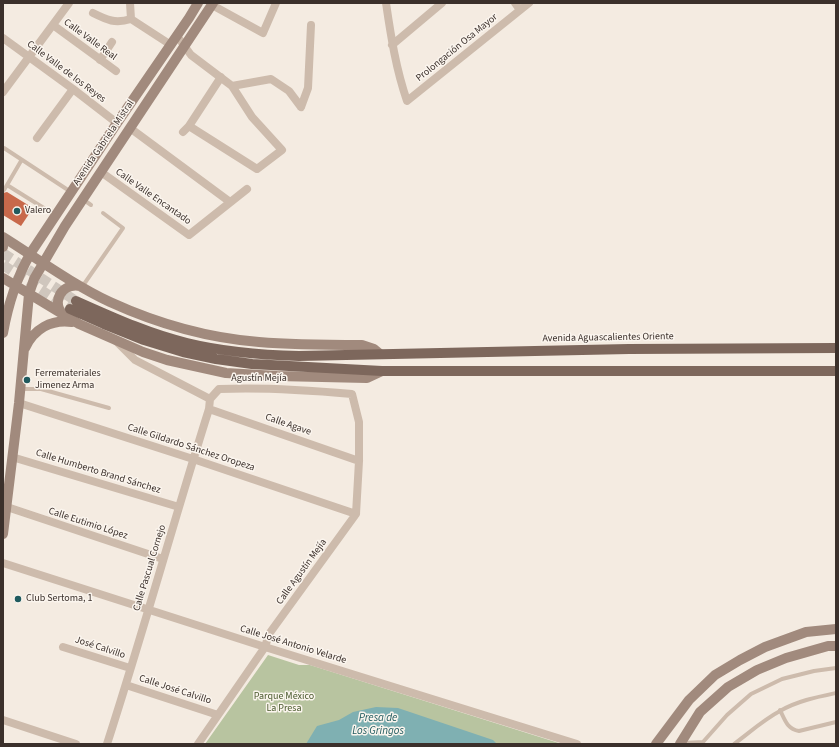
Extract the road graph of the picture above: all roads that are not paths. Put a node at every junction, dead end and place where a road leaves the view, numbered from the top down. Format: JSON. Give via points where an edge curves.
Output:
{"nodes":[{"id":1,"x":69,"y":3,"type":"edge"},
{"id":2,"x":130,"y":3,"type":"edge"},
{"id":3,"x":198,"y":3,"type":"edge"},
{"id":4,"x":276,"y":3,"type":"edge"},
{"id":5,"x":386,"y":3,"type":"edge"},
{"id":6,"x":441,"y":3,"type":"edge"},
{"id":7,"x":515,"y":3,"type":"edge"},
{"id":8,"x":529,"y":3,"type":"edge"},
{"id":9,"x":212,"y":4,"type":"edge"},
{"id":10,"x":520,"y":10,"type":"junction"},
{"id":11,"x":93,"y":13,"type":"dead end"},
{"id":12,"x":130,"y":19,"type":"junction"},
{"id":13,"x":53,"y":25,"type":"junction"},
{"id":14,"x":311,"y":25,"type":"dead end"},
{"id":15,"x":177,"y":36,"type":"junction"},
{"id":16,"x":3,"y":38,"type":"edge"},
{"id":17,"x":112,"y":42,"type":"dead end"},
{"id":18,"x":170,"y":44,"type":"junction"},
{"id":19,"x":392,"y":46,"type":"junction"},
{"id":20,"x":184,"y":47,"type":"junction"},
{"id":21,"x":29,"y":56,"type":"junction"},
{"id":22,"x":100,"y":60,"type":"junction"},
{"id":23,"x":116,"y":72,"type":"dead end"},
{"id":24,"x":221,"y":77,"type":"junction"},
{"id":25,"x":232,"y":86,"type":"junction"},
{"id":26,"x":73,"y":89,"type":"junction"},
{"id":27,"x":3,"y":92,"type":"edge"},
{"id":28,"x":117,"y":123,"type":"junction"},
{"id":29,"x":130,"y":128,"type":"junction"},
{"id":30,"x":37,"y":138,"type":"dead end"},
{"id":31,"x":4,"y":148,"type":"dead end"},
{"id":32,"x":22,"y":161,"type":"junction"},
{"id":33,"x":101,"y":172,"type":"junction"},
{"id":34,"x":7,"y":184,"type":"junction"},
{"id":35,"x":247,"y":189,"type":"dead end"},
{"id":36,"x":4,"y":190,"type":"edge"},
{"id":37,"x":71,"y":192,"type":"junction"},
{"id":38,"x":230,"y":202,"type":"junction"},
{"id":39,"x":103,"y":213,"type":"dead end"},
{"id":40,"x":56,"y":216,"type":"junction"},
{"id":41,"x":3,"y":237,"type":"edge"},
{"id":42,"x":30,"y":254,"type":"junction"},
{"id":43,"x":44,"y":263,"type":"junction"},
{"id":44,"x":3,"y":278,"type":"edge"},
{"id":45,"x":15,"y":286,"type":"junction"},
{"id":46,"x":81,"y":287,"type":"junction"},
{"id":47,"x":29,"y":294,"type":"junction"},
{"id":48,"x":3,"y":308,"type":"edge"},
{"id":49,"x":70,"y":308,"type":"junction"},
{"id":50,"x":5,"y":322,"type":"junction"},
{"id":51,"x":79,"y":324,"type":"junction"},
{"id":52,"x":3,"y":333,"type":"edge"},
{"id":53,"x":115,"y":341,"type":"junction"},
{"id":54,"x":836,"y":348,"type":"edge"},
{"id":55,"x":23,"y":354,"type":"junction"},
{"id":56,"x":380,"y":354,"type":"junction"},
{"id":57,"x":382,"y":371,"type":"junction"},
{"id":58,"x":836,"y":371,"type":"edge"},
{"id":59,"x":21,"y":389,"type":"junction"},
{"id":60,"x":210,"y":398,"type":"junction"},
{"id":61,"x":19,"y":403,"type":"junction"},
{"id":62,"x":109,"y":408,"type":"dead end"},
{"id":63,"x":209,"y":409,"type":"junction"},
{"id":64,"x":12,"y":457,"type":"junction"},
{"id":65,"x":193,"y":459,"type":"junction"},
{"id":66,"x":359,"y":461,"type":"junction"},
{"id":67,"x":6,"y":507,"type":"junction"},
{"id":68,"x":179,"y":507,"type":"junction"},
{"id":69,"x":356,"y":514,"type":"junction"},
{"id":70,"x":3,"y":534,"type":"edge"},
{"id":71,"x":163,"y":559,"type":"junction"},
{"id":72,"x":3,"y":563,"type":"edge"},
{"id":73,"x":148,"y":610,"type":"junction"},
{"id":74,"x":836,"y":630,"type":"edge"},
{"id":75,"x":836,"y":646,"type":"edge"},
{"id":76,"x":63,"y":647,"type":"dead end"},
{"id":77,"x":265,"y":647,"type":"junction"},
{"id":78,"x":130,"y":668,"type":"junction"},
{"id":79,"x":836,"y":668,"type":"edge"},
{"id":80,"x":126,"y":685,"type":"junction"},
{"id":81,"x":836,"y":693,"type":"edge"},
{"id":82,"x":780,"y":710,"type":"junction"},
{"id":83,"x":218,"y":715,"type":"junction"},
{"id":84,"x":3,"y":720,"type":"edge"},
{"id":85,"x":836,"y":722,"type":"edge"},
{"id":86,"x":680,"y":743,"type":"edge"},
{"id":87,"x":706,"y":743,"type":"edge"},
{"id":88,"x":76,"y":744,"type":"edge"},
{"id":89,"x":107,"y":744,"type":"edge"},
{"id":90,"x":198,"y":744,"type":"edge"},
{"id":91,"x":577,"y":744,"type":"edge"},
{"id":92,"x":656,"y":744,"type":"edge"},
{"id":93,"x":734,"y":744,"type":"edge"}],
"edges":[{"from":1,"to":13,"type":"street","name":"Calle Valle Real"},
{"from":2,"to":12,"type":"street"},
{"from":3,"to":15,"type":"main road","name":"Avenida Gabriela Mistral"},
{"from":4,"to":9,"type":"street","via":[[263,33]]},
{"from":5,"to":19,"type":"street"},
{"from":6,"to":19,"type":"street"},
{"from":7,"to":10,"type":"street"},
{"from":8,"to":10,"type":"street","name":"Prolongación Osa Mayor"},
{"from":9,"to":20,"type":"main road","name":"Avenida Gabriela Mistral"},
{"from":10,"to":19,"type":"street","name":"Prolongación Osa Mayor","via":[[407,101]]},
{"from":11,"to":12,"type":"street","via":[[104,19],[120,22]]},
{"from":12,"to":18,"type":"street"},
{"from":13,"to":21,"type":"street","name":"Calle Valle Real"},
{"from":13,"to":22,"type":"street","name":"Calle Valle Real"},
{"from":14,"to":25,"type":"street","via":[[308,88],[301,107],[289,91],[271,79]]},
{"from":15,"to":18,"type":"main road","name":"Avenida Gabriela Mistral"},
{"from":15,"to":20,"type":"street"},
{"from":16,"to":21,"type":"street","name":"Calle Valle de los Reyes"},
{"from":17,"to":22,"type":"street"},
{"from":18,"to":28,"type":"main road","name":"Avenida Gabriela Mistral"},
{"from":20,"to":24,"type":"street"},
{"from":20,"to":29,"type":"main road","name":"Avenida Gabriela Mistral"},
{"from":21,"to":26,"type":"street","name":"Calle Valle de los Reyes"},
{"from":21,"to":27,"type":"street","name":"Calle Valle Real"},
{"from":22,"to":23,"type":"street","name":"Calle Valle Real"},
{"from":24,"to":25,"type":"street"},
{"from":24,"to":25,"type":"street","via":[[186,129],[258,169],[282,150],[252,117]]},
{"from":26,"to":28,"type":"street","name":"Calle Valle de los Reyes"},
{"from":26,"to":30,"type":"street"},
{"from":28,"to":37,"type":"main road","name":"Avenida Gabriela Mistral"},
{"from":29,"to":33,"type":"main road","name":"Avenida Gabriela Mistral"},
{"from":29,"to":38,"type":"street"},
{"from":31,"to":32,"type":"lane"},
{"from":32,"to":34,"type":"lane"},
{"from":32,"to":37,"type":"lane"},
{"from":33,"to":38,"type":"street","name":"Calle Valle Encantado","via":[[189,235]]},
{"from":33,"to":43,"type":"main road","name":"Avenida Gabriela Mistral","via":[[87,202],[65,226]]},
{"from":34,"to":36,"type":"lane"},
{"from":34,"to":40,"type":"lane"},
{"from":35,"to":38,"type":"street"},
{"from":37,"to":40,"type":"main road","name":"Avenida Gabriela Mistral"},
{"from":39,"to":46,"type":"lane","via":[[123,228]]},
{"from":40,"to":42,"type":"main road","name":"Avenida Gabriela Mistral"},
{"from":41,"to":42,"type":"main road","name":"Avenida Aguascalientes Oriente"},
{"from":42,"to":43,"type":"main road","name":"Avenida Aguascalientes Oriente"},
{"from":42,"to":45,"type":"main road","name":"Avenida Gabriela Mistral"},
{"from":43,"to":46,"type":"main road","name":"Avenida Aguascalientes Oriente"},
{"from":43,"to":47,"type":"main road","name":"Avenida Gabriela Mistral","via":[[34,279]]},
{"from":44,"to":45,"type":"main road","name":"Avenida Aguascalientes Oriente"},
{"from":45,"to":47,"type":"main road","name":"Avenida Aguascalientes Oriente"},
{"from":45,"to":50,"type":"main road","name":"Avenida Gabriela Mistral"},
{"from":46,"to":49,"type":"main road","via":[[68,287],[61,292],[58,304],[60,312]]},
{"from":46,"to":56,"type":"main road","name":"Avenida Aguascalientes Oriente","via":[[142,316],[197,332],[258,342],[362,346],[374,348]]},
{"from":47,"to":49,"type":"main road","name":"Avenida Aguascalientes Oriente"},
{"from":47,"to":55,"type":"main road","name":"Avenida Gabriela Mistral"},
{"from":48,"to":50,"type":"main road"},
{"from":49,"to":51,"type":"main road","name":"Avenida Aguascalientes Oriente"},
{"from":49,"to":56,"type":"main road","name":"Avenida Aguascalientes Oriente","via":[[108,316],[186,343],[220,350],[259,355],[299,356]]},
{"from":49,"to":57,"type":"main road","name":"Avenida Aguascalientes Oriente","via":[[144,340],[216,359],[252,364]]},
{"from":50,"to":52,"type":"main road"},
{"from":51,"to":53,"type":"main road","name":"Avenida Aguascalientes Oriente"},
{"from":51,"to":55,"type":"main road","via":[[59,321],[46,325],[31,337]]},
{"from":53,"to":57,"type":"main road","name":"Avenida Aguascalientes Oriente","via":[[167,360],[226,373],[367,378]]},
{"from":53,"to":60,"type":"street","via":[[135,360]]},
{"from":54,"to":56,"type":"main road","name":"Avenida Aguascalientes Oriente"},
{"from":55,"to":59,"type":"main road","name":"Avenida Gabriela Mistral"},
{"from":57,"to":58,"type":"main road","name":"Avenida Aguascalientes Oriente"},
{"from":59,"to":61,"type":"main road","name":"Avenida Gabriela Mistral"},
{"from":59,"to":62,"type":"lane","via":[[41,389]]},
{"from":60,"to":63,"type":"street","name":"Calle Pascual Cornejo"},
{"from":60,"to":66,"type":"street","name":"Agustín Mejía","via":[[219,389],[241,388],[286,388],[352,394],[359,422]]},
{"from":61,"to":64,"type":"main road","name":"Avenida Gabriela Mistral"},
{"from":61,"to":65,"type":"street","name":"Calle Gildardo Sánchez Oropeza"},
{"from":63,"to":65,"type":"street","name":"Calle Pascual Cornejo"},
{"from":63,"to":66,"type":"street","name":"Calle Agave"},
{"from":64,"to":67,"type":"main road","name":"Avenida Gabriela Mistral"},
{"from":64,"to":68,"type":"street","name":"Calle Humberto Brand Sánchez"},
{"from":65,"to":68,"type":"street","name":"Calle Pascual Cornejo"},
{"from":65,"to":69,"type":"street","name":"Calle Gildardo Sánchez Oropeza"},
{"from":66,"to":69,"type":"street"},
{"from":67,"to":70,"type":"main road","name":"Avenida Gabriela Mistral"},
{"from":67,"to":71,"type":"street","name":"Calle Eutimio López"},
{"from":68,"to":71,"type":"street","name":"Calle Pascual Cornejo"},
{"from":69,"to":77,"type":"street","name":"Calle Agustín Mejía","via":[[269,634]]},
{"from":71,"to":73,"type":"street","name":"Calle Pascual Cornejo"},
{"from":72,"to":73,"type":"street","name":"Calle José Antonio Velarde"},
{"from":73,"to":77,"type":"street","name":"Calle José Antonio Velarde"},
{"from":73,"to":78,"type":"street","name":"Calle Pascual Cornejo"},
{"from":74,"to":92,"type":"main road","via":[[799,634],[765,647],[715,675],[689,700]]},
{"from":75,"to":86,"type":"main road","via":[[786,658],[757,670],[728,687],[700,712]]},
{"from":76,"to":78,"type":"street","name":"José Calvillo"},
{"from":77,"to":83,"type":"street","name":"Calle Agustín Mejía"},
{"from":77,"to":91,"type":"street","name":"Calle José Antonio Velarde"},
{"from":78,"to":80,"type":"street","name":"Calle Pascual Cornejo"},
{"from":79,"to":87,"type":"lane","via":[[782,679],[751,694],[727,715]]},
{"from":80,"to":83,"type":"street","name":"Calle José Calvillo"},
{"from":80,"to":89,"type":"street","name":"Calle Pascual Cornejo"},
{"from":81,"to":82,"type":"lane","via":[[805,700]]},
{"from":82,"to":85,"type":"lane","via":[[787,725],[793,730],[799,731]]},
{"from":82,"to":93,"type":"lane"},
{"from":83,"to":90,"type":"street","name":"Calle Agustín Mejía"},
{"from":84,"to":88,"type":"street"},
{"from":86,"to":87,"type":"lane"}]}
